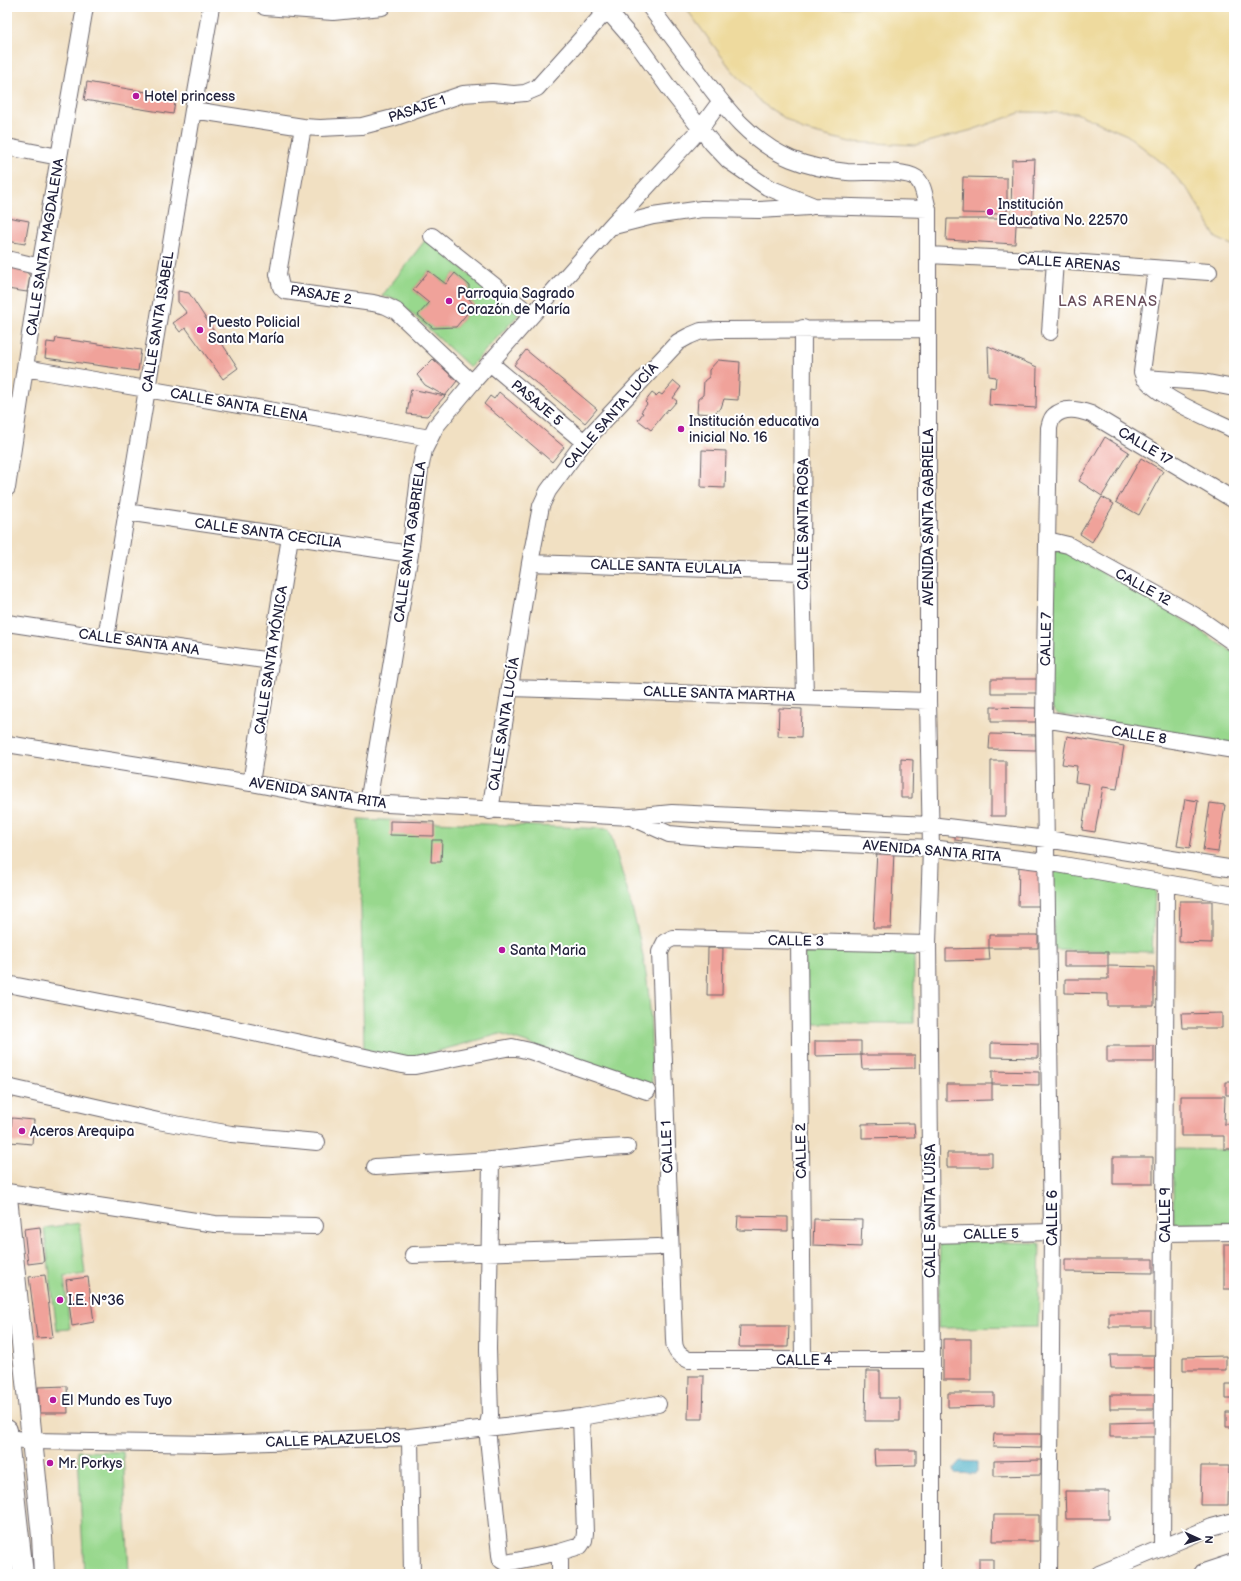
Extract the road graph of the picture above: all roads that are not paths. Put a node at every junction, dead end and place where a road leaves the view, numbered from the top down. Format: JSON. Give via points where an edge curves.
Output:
{"nodes":[{"id":1,"x":85,"y":7,"type":"edge"},
{"id":2,"x":211,"y":7,"type":"edge"},
{"id":3,"x":265,"y":7,"type":"edge"},
{"id":4,"x":382,"y":7,"type":"edge"},
{"id":5,"x":650,"y":7,"type":"edge"},
{"id":6,"x":605,"y":9,"type":"edge"},
{"id":7,"x":720,"y":102,"type":"junction"},
{"id":8,"x":193,"y":110,"type":"junction"},
{"id":9,"x":303,"y":127,"type":"junction"},
{"id":10,"x":700,"y":128,"type":"junction"},
{"id":11,"x":7,"y":147,"type":"edge"},
{"id":12,"x":59,"y":158,"type":"junction"},
{"id":13,"x":814,"y":206,"type":"junction"},
{"id":14,"x":928,"y":209,"type":"junction"},
{"id":15,"x":610,"y":226,"type":"junction"},
{"id":16,"x":432,"y":236,"type":"dead end"},
{"id":17,"x":928,"y":255,"type":"junction"},
{"id":18,"x":7,"y":259,"type":"edge"},
{"id":19,"x":1055,"y":261,"type":"junction"},
{"id":20,"x":40,"y":267,"type":"junction"},
{"id":21,"x":1156,"y":269,"type":"junction"},
{"id":22,"x":1209,"y":272,"type":"dead end"},
{"id":23,"x":531,"y":315,"type":"junction"},
{"id":24,"x":803,"y":328,"type":"junction"},
{"id":25,"x":927,"y":329,"type":"junction"},
{"id":26,"x":1050,"y":332,"type":"dead end"},
{"id":27,"x":490,"y":363,"type":"junction"},
{"id":28,"x":25,"y":368,"type":"junction"},
{"id":29,"x":1144,"y":378,"type":"junction"},
{"id":30,"x":472,"y":382,"type":"junction"},
{"id":31,"x":1234,"y":388,"type":"edge"},
{"id":32,"x":147,"y":389,"type":"junction"},
{"id":33,"x":1053,"y":416,"type":"joint"},
{"id":34,"x":1234,"y":430,"type":"edge"},
{"id":35,"x":430,"y":438,"type":"junction"},
{"id":36,"x":584,"y":442,"type":"junction"},
{"id":37,"x":7,"y":488,"type":"edge"},
{"id":38,"x":1234,"y":500,"type":"edge"},
{"id":39,"x":126,"y":512,"type":"junction"},
{"id":40,"x":290,"y":536,"type":"junction"},
{"id":41,"x":1047,"y":540,"type":"junction"},
{"id":42,"x":410,"y":554,"type":"junction"},
{"id":43,"x":530,"y":563,"type":"junction"},
{"id":44,"x":802,"y":572,"type":"junction"},
{"id":45,"x":7,"y":623,"type":"edge"},
{"id":46,"x":106,"y":638,"type":"junction"},
{"id":47,"x":1234,"y":643,"type":"edge"},
{"id":48,"x":271,"y":661,"type":"junction"},
{"id":49,"x":510,"y":688,"type":"junction"},
{"id":50,"x":805,"y":696,"type":"junction"},
{"id":51,"x":928,"y":701,"type":"junction"},
{"id":52,"x":1044,"y":719,"type":"junction"},
{"id":53,"x":7,"y":744,"type":"edge"},
{"id":54,"x":1234,"y":750,"type":"edge"},
{"id":55,"x":251,"y":783,"type":"junction"},
{"id":56,"x":368,"y":803,"type":"junction"},
{"id":57,"x":490,"y":810,"type":"junction"},
{"id":58,"x":631,"y":817,"type":"junction"},
{"id":59,"x":930,"y":825,"type":"junction"},
{"id":60,"x":1047,"y":839,"type":"junction"},
{"id":61,"x":931,"y":848,"type":"junction"},
{"id":62,"x":1046,"y":862,"type":"junction"},
{"id":63,"x":1234,"y":869,"type":"edge"},
{"id":64,"x":1166,"y":884,"type":"junction"},
{"id":65,"x":1234,"y":895,"type":"edge"},
{"id":66,"x":799,"y":941,"type":"junction"},
{"id":67,"x":665,"y":942,"type":"joint"},
{"id":68,"x":928,"y":944,"type":"junction"},
{"id":69,"x":7,"y":984,"type":"edge"},
{"id":70,"x":7,"y":1087,"type":"edge"},
{"id":71,"x":647,"y":1091,"type":"dead end"},
{"id":72,"x":317,"y":1142,"type":"dead end"},
{"id":73,"x":627,"y":1146,"type":"dead end"},
{"id":74,"x":492,"y":1160,"type":"junction"},
{"id":75,"x":375,"y":1167,"type":"dead end"},
{"id":76,"x":7,"y":1192,"type":"edge"},
{"id":77,"x":7,"y":1197,"type":"edge"},
{"id":78,"x":315,"y":1226,"type":"dead end"},
{"id":79,"x":1052,"y":1232,"type":"junction"},
{"id":80,"x":1234,"y":1232,"type":"edge"},
{"id":81,"x":1165,"y":1233,"type":"junction"},
{"id":82,"x":930,"y":1235,"type":"junction"},
{"id":83,"x":658,"y":1247,"type":"dead end"},
{"id":84,"x":490,"y":1253,"type":"junction"},
{"id":85,"x":412,"y":1256,"type":"dead end"},
{"id":86,"x":678,"y":1353,"type":"joint"},
{"id":87,"x":803,"y":1360,"type":"junction"},
{"id":88,"x":932,"y":1360,"type":"junction"},
{"id":89,"x":658,"y":1404,"type":"dead end"},
{"id":90,"x":581,"y":1417,"type":"junction"},
{"id":91,"x":487,"y":1428,"type":"junction"},
{"id":92,"x":7,"y":1435,"type":"edge"},
{"id":93,"x":410,"y":1437,"type":"junction"},
{"id":94,"x":32,"y":1441,"type":"junction"},
{"id":95,"x":1234,"y":1521,"type":"edge"},
{"id":96,"x":1162,"y":1547,"type":"junction"},
{"id":97,"x":560,"y":1552,"type":"junction"},
{"id":98,"x":1234,"y":1564,"type":"edge"},
{"id":99,"x":23,"y":1574,"type":"edge"},
{"id":100,"x":44,"y":1574,"type":"edge"},
{"id":101,"x":412,"y":1574,"type":"edge"},
{"id":102,"x":560,"y":1574,"type":"edge"},
{"id":103,"x":932,"y":1574,"type":"edge"},
{"id":104,"x":1049,"y":1574,"type":"edge"},
{"id":105,"x":1099,"y":1574,"type":"edge"},
{"id":106,"x":1204,"y":1574,"type":"edge"}],
"edges":[{"from":1,"to":12,"type":"street","name":"CALLE SANTA MAGDALENA"},
{"from":2,"to":8,"type":"street","name":"CALLE SANTA ISABEL"},
{"from":3,"to":4,"type":"street","via":[[333,12]]},
{"from":5,"to":7,"type":"street"},
{"from":6,"to":9,"type":"street","name":"PASAJE 1","via":[[537,88],[514,94],[462,94],[362,126]]},
{"from":6,"to":10,"type":"street","via":[[640,48]]},
{"from":7,"to":10,"type":"street","name":"CALLE SANTA GABRIELA"},
{"from":7,"to":14,"type":"street","name":"AVENIDA SANTA GABRIELA","via":[[768,148],[798,162],[847,172],[882,172],[916,178],[921,185]]},
{"from":8,"to":9,"type":"street","name":"PASAJE 1"},
{"from":8,"to":32,"type":"street","name":"CALLE SANTA ISABEL"},
{"from":9,"to":30,"type":"street","name":"PASAJE 2","via":[[278,274],[281,287],[285,291],[386,306],[396,311]]},
{"from":10,"to":13,"type":"street","via":[[729,161],[749,176],[767,187]]},
{"from":10,"to":15,"type":"street","name":"CALLE SANTA GABRIELA"},
{"from":11,"to":12,"type":"street"},
{"from":12,"to":20,"type":"street","name":"CALLE SANTA MAGDALENA"},
{"from":13,"to":14,"type":"street"},
{"from":13,"to":15,"type":"street","via":[[759,210],[702,209],[653,216]]},
{"from":14,"to":17,"type":"street","name":"AVENIDA SANTA GABRIELA"},
{"from":15,"to":23,"type":"street","name":"CALLE SANTA GABRIELA"},
{"from":16,"to":23,"type":"street"},
{"from":17,"to":19,"type":"street","name":"CALLE ARENAS"},
{"from":17,"to":25,"type":"street","name":"AVENIDA SANTA GABRIELA"},
{"from":18,"to":20,"type":"street"},
{"from":19,"to":21,"type":"street","name":"CALLE ARENAS"},
{"from":19,"to":26,"type":"street"},
{"from":20,"to":28,"type":"street","name":"CALLE SANTA MAGDALENA"},
{"from":21,"to":22,"type":"street","name":"CALLE ARENAS"},
{"from":21,"to":29,"type":"street","via":[[1142,372]]},
{"from":23,"to":27,"type":"street","name":"CALLE SANTA GABRIELA"},
{"from":24,"to":25,"type":"street","name":"CALLE SANTA LUCÍA"},
{"from":24,"to":36,"type":"street","name":"CALLE SANTA LUCÍA","via":[[719,330],[689,336],[668,352]]},
{"from":24,"to":44,"type":"street","name":"CALLE SANTA ROSA"},
{"from":25,"to":51,"type":"street","name":"AVENIDA SANTA GABRIELA"},
{"from":27,"to":30,"type":"street","name":"CALLE SANTA GABRIELA"},
{"from":27,"to":36,"type":"street","name":"PASAJE 5"},
{"from":28,"to":32,"type":"street","name":"CALLE SANTA ELENA"},
{"from":28,"to":37,"type":"street","name":"CALLE SANTA MAGDALENA"},
{"from":29,"to":31,"type":"street","via":[[1202,382]]},
{"from":29,"to":34,"type":"street","via":[[1162,394]]},
{"from":30,"to":35,"type":"street","name":"CALLE SANTA GABRIELA","via":[[436,426]]},
{"from":32,"to":35,"type":"street","name":"CALLE SANTA ELENA"},
{"from":32,"to":39,"type":"street","name":"CALLE SANTA ISABEL"},
{"from":33,"to":38,"type":"street","name":"CALLE 17","via":[[1065,410],[1091,414]]},
{"from":33,"to":41,"type":"street","name":"CALLE 7","via":[[1048,428]]},
{"from":35,"to":42,"type":"street","name":"CALLE SANTA GABRIELA","via":[[424,450],[420,469]]},
{"from":36,"to":43,"type":"street","name":"CALLE SANTA LUCÍA","via":[[548,491],[541,506]]},
{"from":39,"to":40,"type":"street","name":"CALLE SANTA CECILIA"},
{"from":39,"to":46,"type":"street","name":"CALLE SANTA ISABEL"},
{"from":40,"to":42,"type":"street","name":"CALLE SANTA CECILIA"},
{"from":40,"to":48,"type":"street","name":"CALLE SANTA MÓNICA"},
{"from":41,"to":47,"type":"street","name":"CALLE 12","via":[[1068,545],[1194,615]]},
{"from":41,"to":52,"type":"street","name":"CALLE 7"},
{"from":42,"to":56,"type":"street","name":"CALLE SANTA GABRIELA"},
{"from":43,"to":44,"type":"street","name":"CALLE SANTA EULALIA"},
{"from":43,"to":49,"type":"street","name":"CALLE SANTA LUCÍA"},
{"from":44,"to":50,"type":"street","name":"CALLE SANTA ROSA"},
{"from":45,"to":46,"type":"street","name":"CALLE SANTA ANA"},
{"from":46,"to":48,"type":"street","name":"CALLE SANTA ANA"},
{"from":48,"to":55,"type":"street","name":"CALLE SANTA MÓNICA"},
{"from":49,"to":50,"type":"street","name":"CALLE SANTA MARTHA"},
{"from":49,"to":57,"type":"street","name":"CALLE SANTA LUCÍA"},
{"from":50,"to":51,"type":"street","name":"CALLE SANTA MARTHA"},
{"from":51,"to":59,"type":"street","name":"AVENIDA SANTA GABRIELA"},
{"from":52,"to":54,"type":"street","name":"CALLE 8"},
{"from":52,"to":60,"type":"street","name":"CALLE 7"},
{"from":53,"to":55,"type":"street","name":"AVENIDA SANTA RITA"},
{"from":55,"to":56,"type":"street","name":"AVENIDA SANTA RITA"},
{"from":56,"to":57,"type":"street","name":"AVENIDA SANTA RITA"},
{"from":57,"to":58,"type":"street","name":"AVENIDA SANTA RITA"},
{"from":58,"to":59,"type":"street","name":"AVENIDA SANTA RITA","via":[[672,813]]},
{"from":58,"to":61,"type":"street","name":"AVENIDA SANTA RITA","via":[[669,834]]},
{"from":59,"to":60,"type":"street","name":"AVENIDA SANTA RITA"},
{"from":59,"to":61,"type":"street","name":"AVENIDA SANTA GABRIELA"},
{"from":60,"to":62,"type":"street","name":"CALLE 7"},
{"from":60,"to":63,"type":"street","name":"AVENIDA SANTA RITA"},
{"from":61,"to":62,"type":"street","name":"AVENIDA SANTA RITA"},
{"from":61,"to":68,"type":"street","name":"CALLE SANTA LUISA"},
{"from":62,"to":64,"type":"street","name":"AVENIDA SANTA RITA"},
{"from":62,"to":79,"type":"street","name":"CALLE 6"},
{"from":64,"to":65,"type":"street","name":"AVENIDA SANTA RITA"},
{"from":64,"to":81,"type":"street","name":"CALLE 9"},
{"from":66,"to":67,"type":"street","name":"CALLE 3","via":[[673,938]]},
{"from":66,"to":68,"type":"street","name":"CALLE 3"},
{"from":66,"to":87,"type":"street","name":"CALLE 2"},
{"from":67,"to":86,"type":"street","name":"CALLE 1","via":[[660,952],[674,1347]]},
{"from":68,"to":82,"type":"street","name":"CALLE SANTA LUISA"},
{"from":69,"to":71,"type":"street","via":[[194,1020],[407,1066],[512,1047]]},
{"from":70,"to":72,"type":"street","via":[[158,1122],[231,1134]]},
{"from":73,"to":74,"type":"street"},
{"from":74,"to":75,"type":"street"},
{"from":74,"to":84,"type":"street"},
{"from":76,"to":78,"type":"street","via":[[215,1224]]},
{"from":77,"to":94,"type":"main road"},
{"from":79,"to":82,"type":"street","name":"CALLE 5"},
{"from":79,"to":104,"type":"street","name":"CALLE 6"},
{"from":80,"to":81,"type":"street"},
{"from":81,"to":96,"type":"street","name":"CALLE 9"},
{"from":82,"to":88,"type":"street","name":"CALLE SANTA LUISA"},
{"from":83,"to":84,"type":"street"},
{"from":84,"to":85,"type":"street"},
{"from":84,"to":91,"type":"street","via":[[490,1415]]},
{"from":86,"to":87,"type":"street","name":"CALLE 4","via":[[689,1360]]},
{"from":87,"to":88,"type":"street","name":"CALLE 4"},
{"from":88,"to":103,"type":"street","name":"CALLE SANTA LUISA"},
{"from":89,"to":90,"type":"street","name":"CALLE PALAZUELOS"},
{"from":90,"to":91,"type":"street","name":"CALLE PALAZUELOS"},
{"from":90,"to":97,"type":"street","via":[[584,1540],[580,1546]]},
{"from":91,"to":93,"type":"street","name":"CALLE PALAZUELOS"},
{"from":91,"to":97,"type":"street","via":[[501,1560],[506,1563]]},
{"from":92,"to":94,"type":"street","name":"CALLE PALAZUELOS"},
{"from":92,"to":99,"type":"main road"},
{"from":93,"to":94,"type":"street","name":"CALLE PALAZUELOS","via":[[213,1444]]},
{"from":93,"to":101,"type":"street"},
{"from":94,"to":100,"type":"main road"},
{"from":95,"to":96,"type":"street"},
{"from":96,"to":105,"type":"street"},
{"from":97,"to":102,"type":"street"},
{"from":98,"to":106,"type":"main road"}]}
